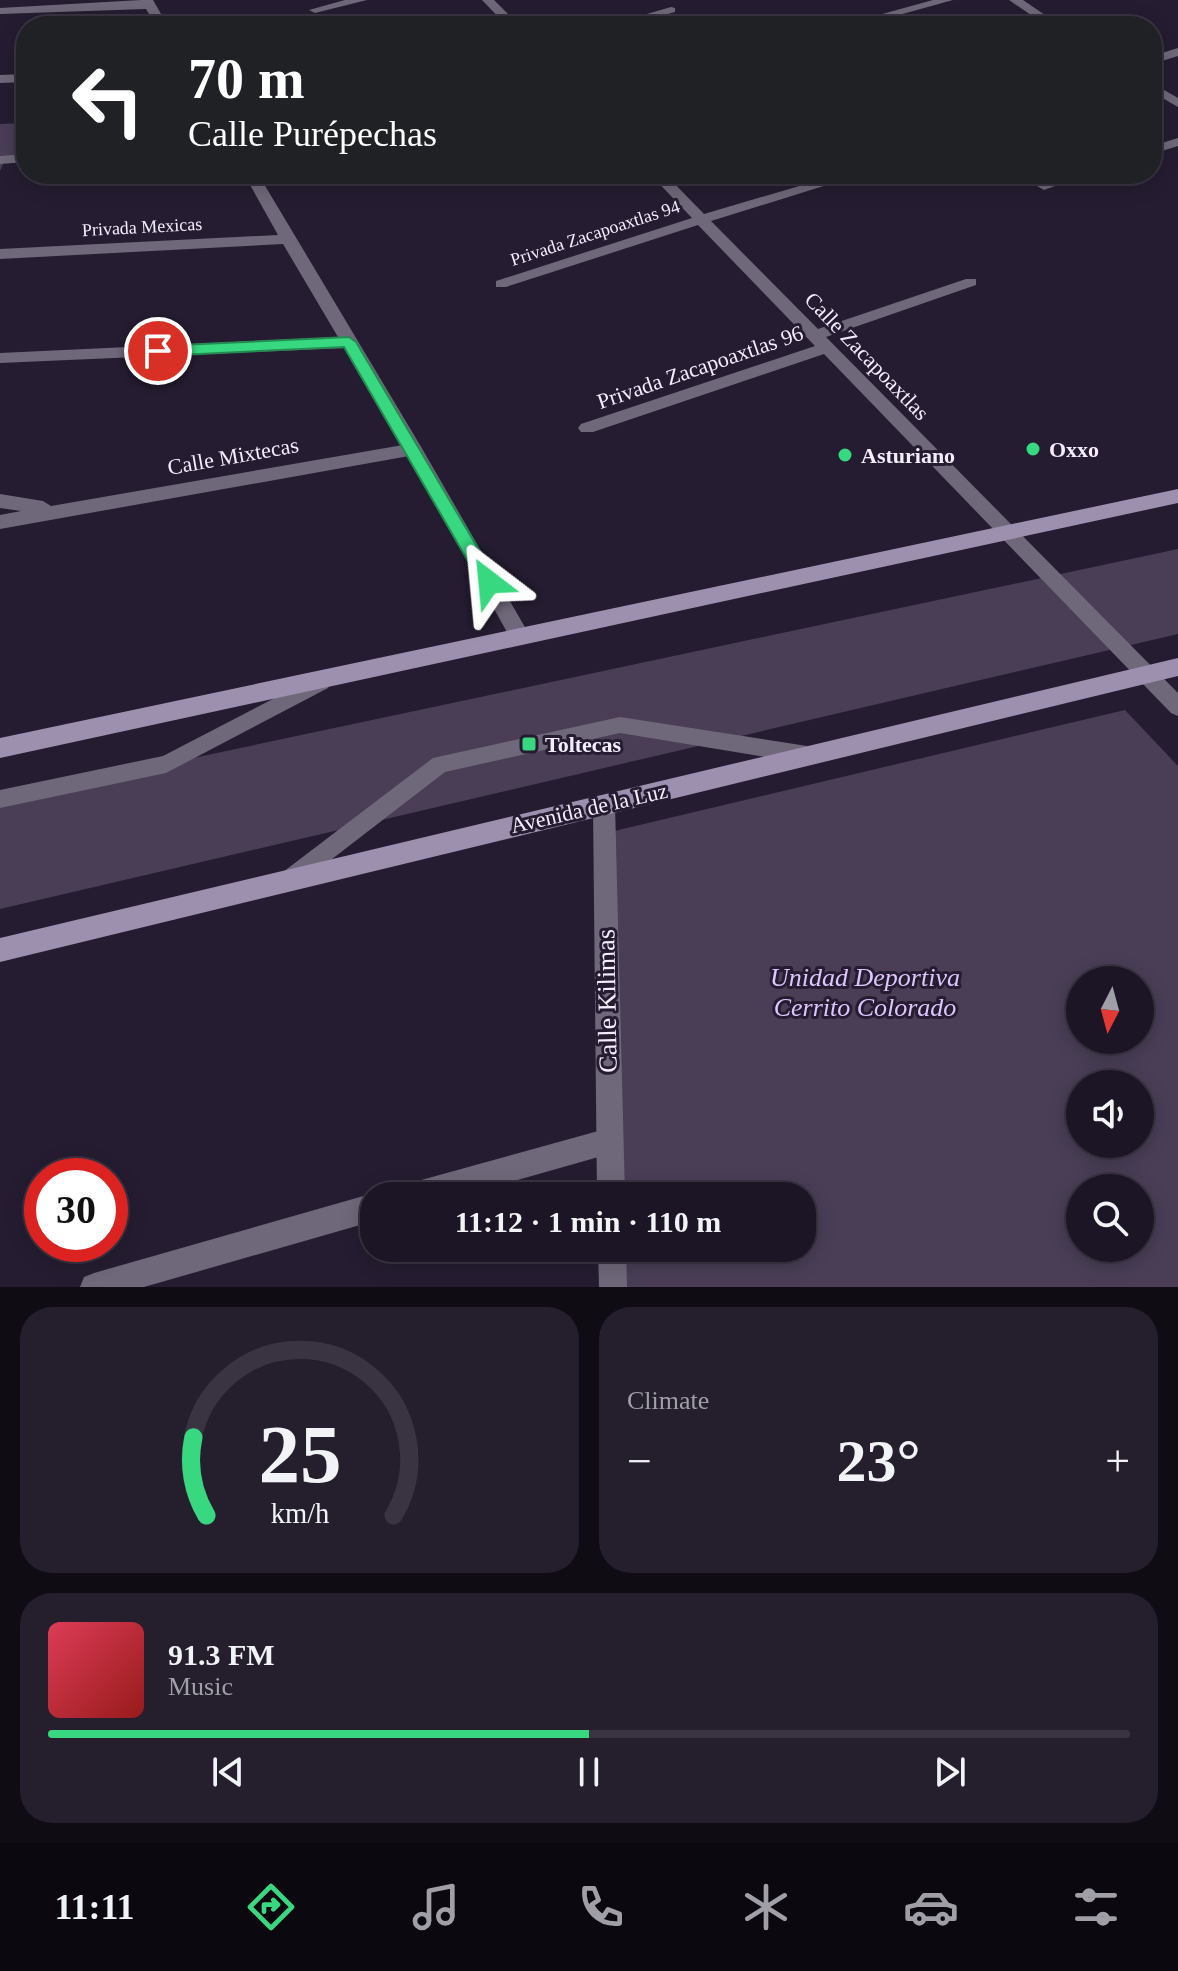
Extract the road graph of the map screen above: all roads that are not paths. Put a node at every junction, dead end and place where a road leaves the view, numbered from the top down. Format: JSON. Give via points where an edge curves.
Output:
{"nodes":[{"id":1,"x":361,"y":0,"type":"edge"},
{"id":2,"x":488,"y":0,"type":"edge"},
{"id":3,"x":947,"y":0,"type":"edge"},
{"id":4,"x":1017,"y":0,"type":"edge"},
{"id":5,"x":148,"y":3,"type":"edge"},
{"id":6,"x":315,"y":10,"type":"dead end"},
{"id":7,"x":671,"y":10,"type":"dead end"},
{"id":8,"x":0,"y":11,"type":"edge"},
{"id":9,"x":504,"y":16,"type":"edge"},
{"id":10,"x":648,"y":16,"type":"edge"},
{"id":11,"x":884,"y":16,"type":"edge"},
{"id":12,"x":1040,"y":16,"type":"edge"},
{"id":13,"x":257,"y":184,"type":"edge"},
{"id":14,"x":667,"y":184,"type":"edge"},
{"id":15,"x":821,"y":184,"type":"edge"},
{"id":16,"x":1050,"y":184,"type":"edge"},
{"id":17,"x":1044,"y":186,"type":"dead end"},
{"id":18,"x":702,"y":219,"type":"junction"},
{"id":19,"x":287,"y":239,"type":"junction"},
{"id":20,"x":0,"y":254,"type":"edge"},
{"id":21,"x":971,"y":282,"type":"dead end"},
{"id":22,"x":501,"y":284,"type":"dead end"},
{"id":23,"x":349,"y":342,"type":"junction"},
{"id":24,"x":820,"y":342,"type":"junction"},
{"id":25,"x":0,"y":358,"type":"edge"},
{"id":26,"x":587,"y":428,"type":"dead end"},
{"id":27,"x":414,"y":449,"type":"junction"},
{"id":28,"x":1178,"y":496,"type":"edge"},
{"id":29,"x":0,"y":501,"type":"edge"},
{"id":30,"x":60,"y":511,"type":"junction"},
{"id":31,"x":0,"y":522,"type":"edge"},
{"id":32,"x":1007,"y":533,"type":"junction"},
{"id":33,"x":519,"y":635,"type":"junction"},
{"id":34,"x":1178,"y":667,"type":"edge"},
{"id":35,"x":334,"y":675,"type":"junction"},
{"id":36,"x":1148,"y":675,"type":"junction"},
{"id":37,"x":1178,"y":707,"type":"edge"},
{"id":38,"x":0,"y":748,"type":"edge"},
{"id":39,"x":810,"y":756,"type":"junction"},
{"id":40,"x":0,"y":799,"type":"edge"},
{"id":41,"x":604,"y":805,"type":"junction"},
{"id":42,"x":287,"y":881,"type":"junction"},
{"id":43,"x":0,"y":950,"type":"edge"},
{"id":44,"x":609,"y":1141,"type":"junction"},
{"id":45,"x":464,"y":1182,"type":"edge"},
{"id":46,"x":610,"y":1182,"type":"edge"},
{"id":47,"x":360,"y":1211,"type":"edge"},
{"id":48,"x":612,"y":1262,"type":"edge"},
{"id":49,"x":94,"y":1287,"type":"edge"},
{"id":50,"x":613,"y":1287,"type":"edge"}],
"edges":[{"from":1,"to":6,"type":"street"},
{"from":2,"to":9,"type":"street"},
{"from":3,"to":11,"type":"street"},
{"from":4,"to":12,"type":"street"},
{"from":5,"to":8,"type":"street"},
{"from":7,"to":10,"type":"street"},
{"from":13,"to":19,"type":"street"},
{"from":14,"to":18,"type":"street","name":"Calle Zacapoaxtlas"},
{"from":15,"to":18,"type":"street","name":"Privada Zacapoaxtlas 94"},
{"from":16,"to":17,"type":"street"},
{"from":18,"to":22,"type":"street","name":"Privada Zacapoaxtlas 94"},
{"from":18,"to":24,"type":"street","name":"Calle Zacapoaxtlas"},
{"from":19,"to":20,"type":"street","name":"Privada Mexicas"},
{"from":19,"to":23,"type":"street"},
{"from":21,"to":24,"type":"street","name":"Privada Zacapoaxtlas 96"},
{"from":23,"to":25,"type":"street"},
{"from":23,"to":27,"type":"street"},
{"from":24,"to":26,"type":"street","name":"Privada Zacapoaxtlas 96"},
{"from":24,"to":32,"type":"street","name":"Calle Zacapoaxtlas"},
{"from":27,"to":30,"type":"street","name":"Calle Mixtecas"},
{"from":27,"to":33,"type":"street"},
{"from":28,"to":32,"type":"main road"},
{"from":29,"to":30,"type":"street","name":"Calle Mixtecas"},
{"from":30,"to":31,"type":"street","name":"Calle Mixtecas"},
{"from":32,"to":33,"type":"main road"},
{"from":32,"to":36,"type":"street","name":"Calle Zacapoaxtlas"},
{"from":33,"to":35,"type":"main road"},
{"from":34,"to":36,"type":"main road","name":"Avenida de la Luz"},
{"from":35,"to":38,"type":"main road"},
{"from":35,"to":40,"type":"lane","via":[[166,764]]},
{"from":36,"to":37,"type":"street","name":"Calle Zacapoaxtlas"},
{"from":36,"to":39,"type":"main road","name":"Avenida de la Luz"},
{"from":39,"to":41,"type":"main road","name":"Avenida de la Luz"},
{"from":39,"to":42,"type":"lane","via":[[620,725],[440,764]]},
{"from":41,"to":42,"type":"main road","name":"Avenida de la Luz"},
{"from":41,"to":44,"type":"street","name":"Calle Kilimas"},
{"from":42,"to":43,"type":"main road","name":"Avenida de la Luz"},
{"from":44,"to":45,"type":"street"},
{"from":44,"to":46,"type":"street","name":"Calle Kilimas"},
{"from":47,"to":49,"type":"street"},
{"from":48,"to":50,"type":"street"}]}
